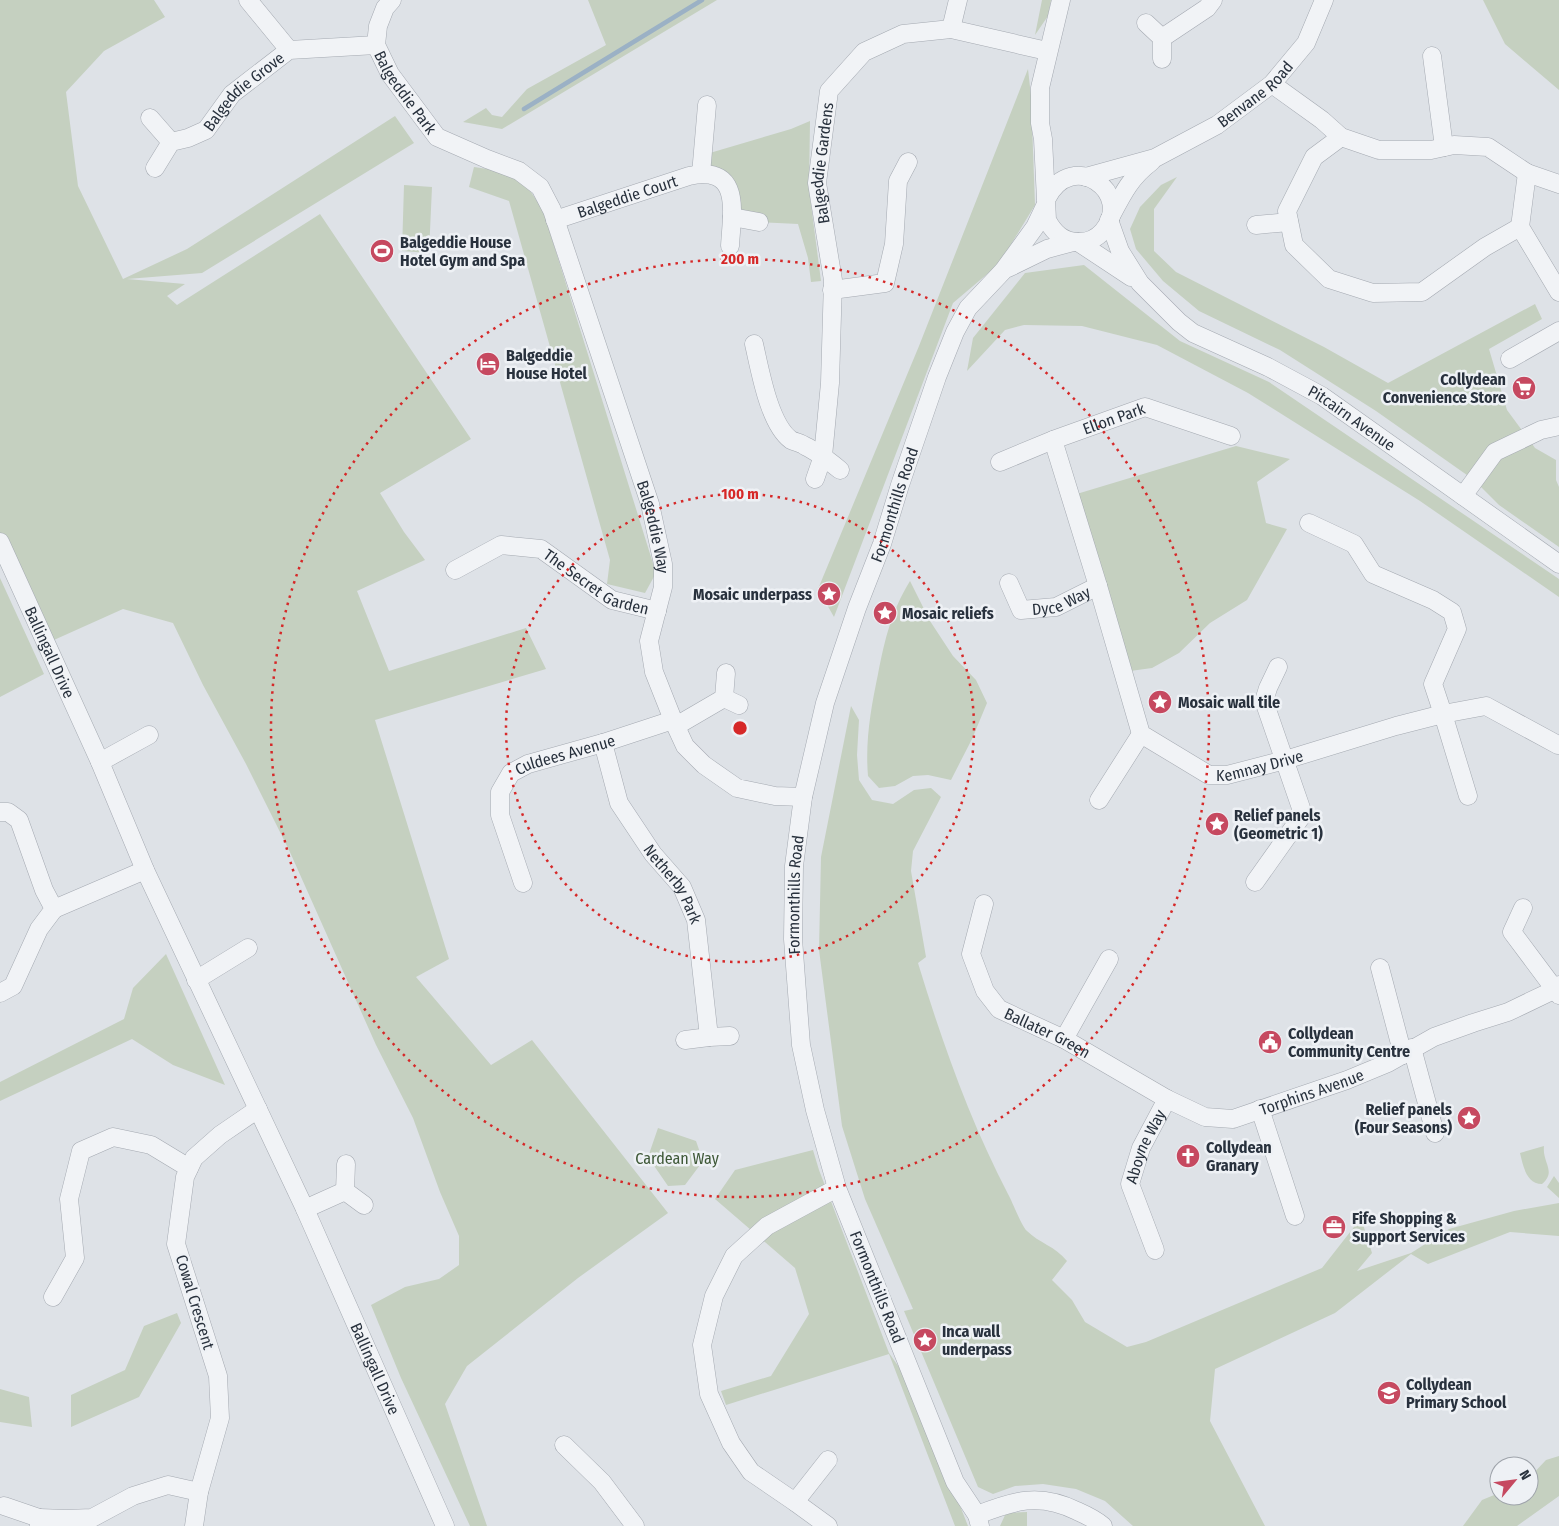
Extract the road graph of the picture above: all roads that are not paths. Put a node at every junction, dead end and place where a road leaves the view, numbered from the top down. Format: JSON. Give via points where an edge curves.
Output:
{"nodes":[{"id":1,"x":248,"y":0,"type":"edge"},
{"id":2,"x":392,"y":0,"type":"edge"},
{"id":3,"x":958,"y":0,"type":"edge"},
{"id":4,"x":1061,"y":0,"type":"edge"},
{"id":5,"x":1213,"y":0,"type":"edge"},
{"id":6,"x":1324,"y":0,"type":"edge"},
{"id":7,"x":1146,"y":23,"type":"dead end"},
{"id":8,"x":950,"y":29,"type":"junction"},
{"id":9,"x":1162,"y":38,"type":"junction"},
{"id":10,"x":376,"y":44,"type":"junction"},
{"id":11,"x":289,"y":50,"type":"junction"},
{"id":12,"x":1048,"y":51,"type":"junction"},
{"id":13,"x":1432,"y":56,"type":"dead end"},
{"id":14,"x":1162,"y":59,"type":"dead end"},
{"id":15,"x":1272,"y":84,"type":"junction"},
{"id":16,"x":706,"y":105,"type":"dead end"},
{"id":17,"x":150,"y":118,"type":"dead end"},
{"id":18,"x":1341,"y":137,"type":"junction"},
{"id":19,"x":1043,"y":139,"type":"junction"},
{"id":20,"x":171,"y":142,"type":"junction"},
{"id":21,"x":1444,"y":147,"type":"junction"},
{"id":22,"x":1155,"y":158,"type":"junction"},
{"id":23,"x":908,"y":162,"type":"dead end"},
{"id":24,"x":155,"y":168,"type":"dead end"},
{"id":25,"x":1527,"y":173,"type":"junction"},
{"id":26,"x":701,"y":174,"type":"junction"},
{"id":27,"x":1081,"y":176,"type":"junction"},
{"id":28,"x":1559,"y":184,"type":"edge"},
{"id":29,"x":1046,"y":202,"type":"junction"},
{"id":30,"x":553,"y":215,"type":"junction"},
{"id":31,"x":732,"y":218,"type":"junction"},
{"id":32,"x":1110,"y":218,"type":"junction"},
{"id":33,"x":759,"y":222,"type":"dead end"},
{"id":34,"x":1289,"y":222,"type":"junction"},
{"id":35,"x":1256,"y":226,"type":"dead end"},
{"id":36,"x":1520,"y":227,"type":"junction"},
{"id":37,"x":1076,"y":242,"type":"junction"},
{"id":38,"x":730,"y":246,"type":"dead end"},
{"id":39,"x":1003,"y":271,"type":"junction"},
{"id":40,"x":1140,"y":283,"type":"junction"},
{"id":41,"x":832,"y":290,"type":"junction"},
{"id":42,"x":1559,"y":292,"type":"edge"},
{"id":43,"x":1559,"y":331,"type":"edge"},
{"id":44,"x":754,"y":344,"type":"dead end"},
{"id":45,"x":1510,"y":360,"type":"dead end"},
{"id":46,"x":1559,"y":426,"type":"edge"},
{"id":47,"x":1231,"y":436,"type":"dead end"},
{"id":48,"x":1053,"y":440,"type":"junction"},
{"id":49,"x":823,"y":456,"type":"junction"},
{"id":50,"x":1000,"y":462,"type":"dead end"},
{"id":51,"x":840,"y":470,"type":"dead end"},
{"id":52,"x":815,"y":479,"type":"dead end"},
{"id":53,"x":1463,"y":496,"type":"junction"},
{"id":54,"x":1310,"y":523,"type":"dead end"},
{"id":55,"x":0,"y":542,"type":"edge"},
{"id":56,"x":1559,"y":564,"type":"edge"},
{"id":57,"x":455,"y":570,"type":"dead end"},
{"id":58,"x":1009,"y":582,"type":"dead end"},
{"id":59,"x":1098,"y":586,"type":"junction"},
{"id":60,"x":657,"y":611,"type":"junction"},
{"id":61,"x":1278,"y":667,"type":"dead end"},
{"id":62,"x":726,"y":673,"type":"dead end"},
{"id":63,"x":1443,"y":714,"type":"junction"},
{"id":64,"x":674,"y":723,"type":"junction"},
{"id":65,"x":1141,"y":734,"type":"junction"},
{"id":66,"x":149,"y":735,"type":"dead end"},
{"id":67,"x":603,"y":743,"type":"junction"},
{"id":68,"x":1559,"y":746,"type":"edge"},
{"id":69,"x":1285,"y":760,"type":"junction"},
{"id":70,"x":100,"y":762,"type":"junction"},
{"id":71,"x":1468,"y":796,"type":"dead end"},
{"id":72,"x":803,"y":797,"type":"junction"},
{"id":73,"x":1099,"y":800,"type":"dead end"},
{"id":74,"x":0,"y":812,"type":"edge"},
{"id":75,"x":145,"y":870,"type":"junction"},
{"id":76,"x":1255,"y":882,"type":"dead end"},
{"id":77,"x":523,"y":883,"type":"dead end"},
{"id":78,"x":984,"y":904,"type":"dead end"},
{"id":79,"x":54,"y":908,"type":"junction"},
{"id":80,"x":1523,"y":908,"type":"dead end"},
{"id":81,"x":248,"y":948,"type":"dead end"},
{"id":82,"x":1108,"y":959,"type":"dead end"},
{"id":83,"x":1380,"y":968,"type":"dead end"},
{"id":84,"x":196,"y":980,"type":"junction"},
{"id":85,"x":1558,"y":990,"type":"edge"},
{"id":86,"x":0,"y":994,"type":"edge"},
{"id":87,"x":730,"y":1036,"type":"dead end"},
{"id":88,"x":709,"y":1037,"type":"junction"},
{"id":89,"x":1064,"y":1039,"type":"junction"},
{"id":90,"x":685,"y":1040,"type":"dead end"},
{"id":91,"x":1408,"y":1052,"type":"junction"},
{"id":92,"x":1167,"y":1099,"type":"junction"},
{"id":93,"x":258,"y":1109,"type":"junction"},
{"id":94,"x":1260,"y":1109,"type":"junction"},
{"id":95,"x":1435,"y":1133,"type":"dead end"},
{"id":96,"x":346,"y":1164,"type":"dead end"},
{"id":97,"x":189,"y":1168,"type":"junction"},
{"id":98,"x":837,"y":1188,"type":"junction"},
{"id":99,"x":345,"y":1191,"type":"junction"},
{"id":100,"x":364,"y":1205,"type":"dead end"},
{"id":101,"x":305,"y":1209,"type":"junction"},
{"id":102,"x":1295,"y":1216,"type":"dead end"},
{"id":103,"x":1155,"y":1250,"type":"dead end"},
{"id":104,"x":53,"y":1297,"type":"dead end"},
{"id":105,"x":564,"y":1445,"type":"dead end"},
{"id":106,"x":828,"y":1460,"type":"dead end"},
{"id":107,"x":198,"y":1492,"type":"junction"},
{"id":108,"x":795,"y":1502,"type":"junction"},
{"id":109,"x":4,"y":1506,"type":"dead end"},
{"id":110,"x":979,"y":1521,"type":"edge"},
{"id":111,"x":39,"y":1522,"type":"edge"},
{"id":112,"x":194,"y":1526,"type":"edge"},
{"id":113,"x":445,"y":1526,"type":"edge"},
{"id":114,"x":635,"y":1526,"type":"edge"},
{"id":115,"x":828,"y":1526,"type":"edge"},
{"id":116,"x":1103,"y":1526,"type":"edge"}],
"edges":[{"from":1,"to":11,"type":"street","name":"Balgeddie Grove"},
{"from":2,"to":10,"type":"street","name":"Balgeddie Park","via":[[378,26]]},
{"from":3,"to":8,"type":"street"},
{"from":4,"to":12,"type":"street"},
{"from":5,"to":9,"type":"street","via":[[1207,8]]},
{"from":6,"to":15,"type":"street","name":"Benvane Road","via":[[1306,43]]},
{"from":7,"to":9,"type":"street"},
{"from":8,"to":12,"type":"street","name":"Balgeddie Gardens"},
{"from":8,"to":41,"type":"street","name":"Balgeddie Gardens","via":[[903,34],[864,52],[829,91],[817,183]]},
{"from":9,"to":14,"type":"street"},
{"from":10,"to":11,"type":"street","name":"Balgeddie Grove"},
{"from":10,"to":30,"type":"street","name":"Balgeddie Park","via":[[390,74],[437,137],[519,171],[540,187]]},
{"from":11,"to":20,"type":"street","name":"Balgeddie Grove","via":[[232,94],[206,130]]},
{"from":12,"to":19,"type":"street","via":[[1040,88]]},
{"from":13,"to":21,"type":"street"},
{"from":15,"to":18,"type":"street"},
{"from":15,"to":22,"type":"street","name":"Benvane Road","via":[[1217,125]]},
{"from":16,"to":26,"type":"street"},
{"from":17,"to":20,"type":"street"},
{"from":18,"to":21,"type":"street","via":[[1379,150]]},
{"from":18,"to":34,"type":"street","via":[[1314,157],[1287,211]]},
{"from":19,"to":27,"type":"street","via":[[1048,154],[1060,168]]},
{"from":19,"to":29,"type":"street"},
{"from":20,"to":24,"type":"street"},
{"from":21,"to":25,"type":"street","via":[[1488,147]]},
{"from":22,"to":27,"type":"street","name":"Benvane Road"},
{"from":22,"to":32,"type":"street","name":"Benvane Road","via":[[1130,181]]},
{"from":23,"to":41,"type":"street","via":[[898,181],[894,244],[884,283]]},
{"from":25,"to":28,"type":"street"},
{"from":25,"to":36,"type":"street"},
{"from":26,"to":30,"type":"street","name":"Balgeddie Court"},
{"from":26,"to":31,"type":"street","via":[[711,174],[727,184],[732,198]]},
{"from":27,"to":29,"type":"street","via":[[1059,181]]},
{"from":27,"to":32,"type":"street","via":[[1092,178],[1108,194],[1112,204]]},
{"from":29,"to":37,"type":"street","via":[[1047,220],[1052,229],[1060,237]]},
{"from":29,"to":39,"type":"street","name":"Formonthills Road","via":[[1034,227]]},
{"from":30,"to":60,"type":"street","name":"Balgeddie Way","via":[[650,504],[663,564]]},
{"from":31,"to":33,"type":"street"},
{"from":31,"to":38,"type":"street"},
{"from":32,"to":37,"type":"street","via":[[1100,235]]},
{"from":32,"to":40,"type":"street","name":"Pitcairn Avenue","via":[[1120,251]]},
{"from":34,"to":35,"type":"street"},
{"from":34,"to":36,"type":"street","via":[[1294,245],[1329,279],[1373,293],[1422,292],[1485,247]]},
{"from":36,"to":42,"type":"street"},
{"from":37,"to":39,"type":"street","name":"Formonthills Road","via":[[1047,249]]},
{"from":37,"to":40,"type":"street","name":"Pitcairn Avenue"},
{"from":39,"to":72,"type":"street","name":"Formonthills Road","via":[[968,308],[936,378],[882,544],[825,703]]},
{"from":40,"to":53,"type":"street","name":"Pitcairn Avenue","via":[[1193,333],[1322,396]]},
{"from":41,"to":49,"type":"street","name":"Balgeddie Gardens","via":[[830,383]]},
{"from":43,"to":45,"type":"street"},
{"from":44,"to":49,"type":"street","via":[[764,388],[781,430],[792,440]]},
{"from":46,"to":53,"type":"street","via":[[1541,430],[1495,452]]},
{"from":47,"to":48,"type":"street","name":"Ellon Park","via":[[1145,406]]},
{"from":48,"to":50,"type":"street","name":"Ellon Park"},
{"from":48,"to":59,"type":"street"},
{"from":49,"to":51,"type":"street"},
{"from":49,"to":52,"type":"street","name":"Balgeddie Gardens"},
{"from":53,"to":56,"type":"street","name":"Pitcairn Avenue"},
{"from":54,"to":63,"type":"street","via":[[1354,544],[1373,574],[1433,600],[1452,612],[1457,629],[1433,684]]},
{"from":55,"to":70,"type":"street","name":"Ballingall Drive"},
{"from":57,"to":60,"type":"street","name":"The Secret Garden","via":[[501,545],[541,549],[612,600]]},
{"from":58,"to":59,"type":"street","name":"Dyce Way","via":[[1021,610],[1056,607]]},
{"from":59,"to":65,"type":"street"},
{"from":60,"to":64,"type":"street","name":"Balgeddie Way","via":[[649,641],[654,672]]},
{"from":61,"to":69,"type":"street","via":[[1264,701]]},
{"from":62,"to":64,"type":"street","name":"Culdees Avenue","via":[[731,702]]},
{"from":63,"to":68,"type":"street","name":"Kemnay Drive","via":[[1486,706]]},
{"from":63,"to":69,"type":"street","name":"Kemnay Drive"},
{"from":63,"to":71,"type":"street"},
{"from":64,"to":67,"type":"street","name":"Culdees Avenue"},
{"from":64,"to":72,"type":"street","name":"Balgeddie Way","via":[[685,746],[704,766],[737,788],[775,796]]},
{"from":65,"to":69,"type":"street","name":"Kemnay Drive","via":[[1208,774],[1227,775]]},
{"from":65,"to":73,"type":"street"},
{"from":66,"to":70,"type":"street"},
{"from":67,"to":77,"type":"street","name":"Culdees Avenue","via":[[528,764],[511,773],[500,792],[500,815]]},
{"from":67,"to":88,"type":"street","name":"Netherby Park","via":[[619,803],[653,854],[682,887],[696,920]]},
{"from":69,"to":76,"type":"street","via":[[1301,817]]},
{"from":70,"to":75,"type":"street","name":"Ballingall Drive"},
{"from":72,"to":98,"type":"street","name":"Formonthills Road","via":[[794,866],[793,930],[801,1045]]},
{"from":74,"to":79,"type":"street","via":[[8,812],[19,820],[44,890]]},
{"from":75,"to":79,"type":"street"},
{"from":75,"to":84,"type":"street","name":"Ballingall Drive"},
{"from":78,"to":89,"type":"street","name":"Ballater Green","via":[[971,954],[985,991],[999,1009]]},
{"from":79,"to":86,"type":"street","via":[[39,929],[13,986]]},
{"from":80,"to":85,"type":"street","via":[[1512,932]]},
{"from":81,"to":84,"type":"street"},
{"from":82,"to":89,"type":"street"},
{"from":83,"to":91,"type":"street"},
{"from":84,"to":93,"type":"street","name":"Ballingall Drive"},
{"from":85,"to":91,"type":"street","name":"Torphins Avenue","via":[[1508,1012],[1450,1031]]},
{"from":87,"to":88,"type":"street"},
{"from":88,"to":90,"type":"street"},
{"from":89,"to":92,"type":"street","name":"Ballater Green"},
{"from":91,"to":94,"type":"street","name":"Torphins Avenue","via":[[1347,1080]]},
{"from":91,"to":95,"type":"street"},
{"from":92,"to":94,"type":"street","name":"Torphins Avenue","via":[[1205,1117],[1233,1119]]},
{"from":92,"to":103,"type":"street","name":"Aboyne Way","via":[[1141,1148],[1130,1184]]},
{"from":93,"to":97,"type":"street","name":"Cowal Crescent","via":[[220,1135],[194,1158]]},
{"from":93,"to":101,"type":"street","name":"Ballingall Drive"},
{"from":94,"to":102,"type":"street"},
{"from":96,"to":99,"type":"street"},
{"from":97,"to":104,"type":"street","via":[[151,1145],[113,1137],[81,1151],[69,1200],[75,1258]]},
{"from":97,"to":107,"type":"street","name":"Cowal Crescent","via":[[176,1244],[218,1376],[220,1418]]},
{"from":98,"to":108,"type":"street","via":[[767,1226],[734,1256],[714,1296],[702,1345],[708,1394],[730,1443],[750,1472]]},
{"from":98,"to":110,"type":"street","name":"Formonthills Road","via":[[956,1482]]},
{"from":99,"to":100,"type":"street"},
{"from":99,"to":101,"type":"street"},
{"from":101,"to":113,"type":"street","name":"Ballingall Drive"},
{"from":105,"to":114,"type":"street","via":[[602,1482]]},
{"from":106,"to":108,"type":"street"},
{"from":107,"to":111,"type":"street","via":[[168,1485],[133,1496],[92,1518]]},
{"from":107,"to":112,"type":"street","name":"Cowal Crescent"},
{"from":108,"to":115,"type":"street"},
{"from":109,"to":111,"type":"street"},
{"from":110,"to":116,"type":"street","via":[[1007,1503],[1039,1499],[1067,1506]]}]}
